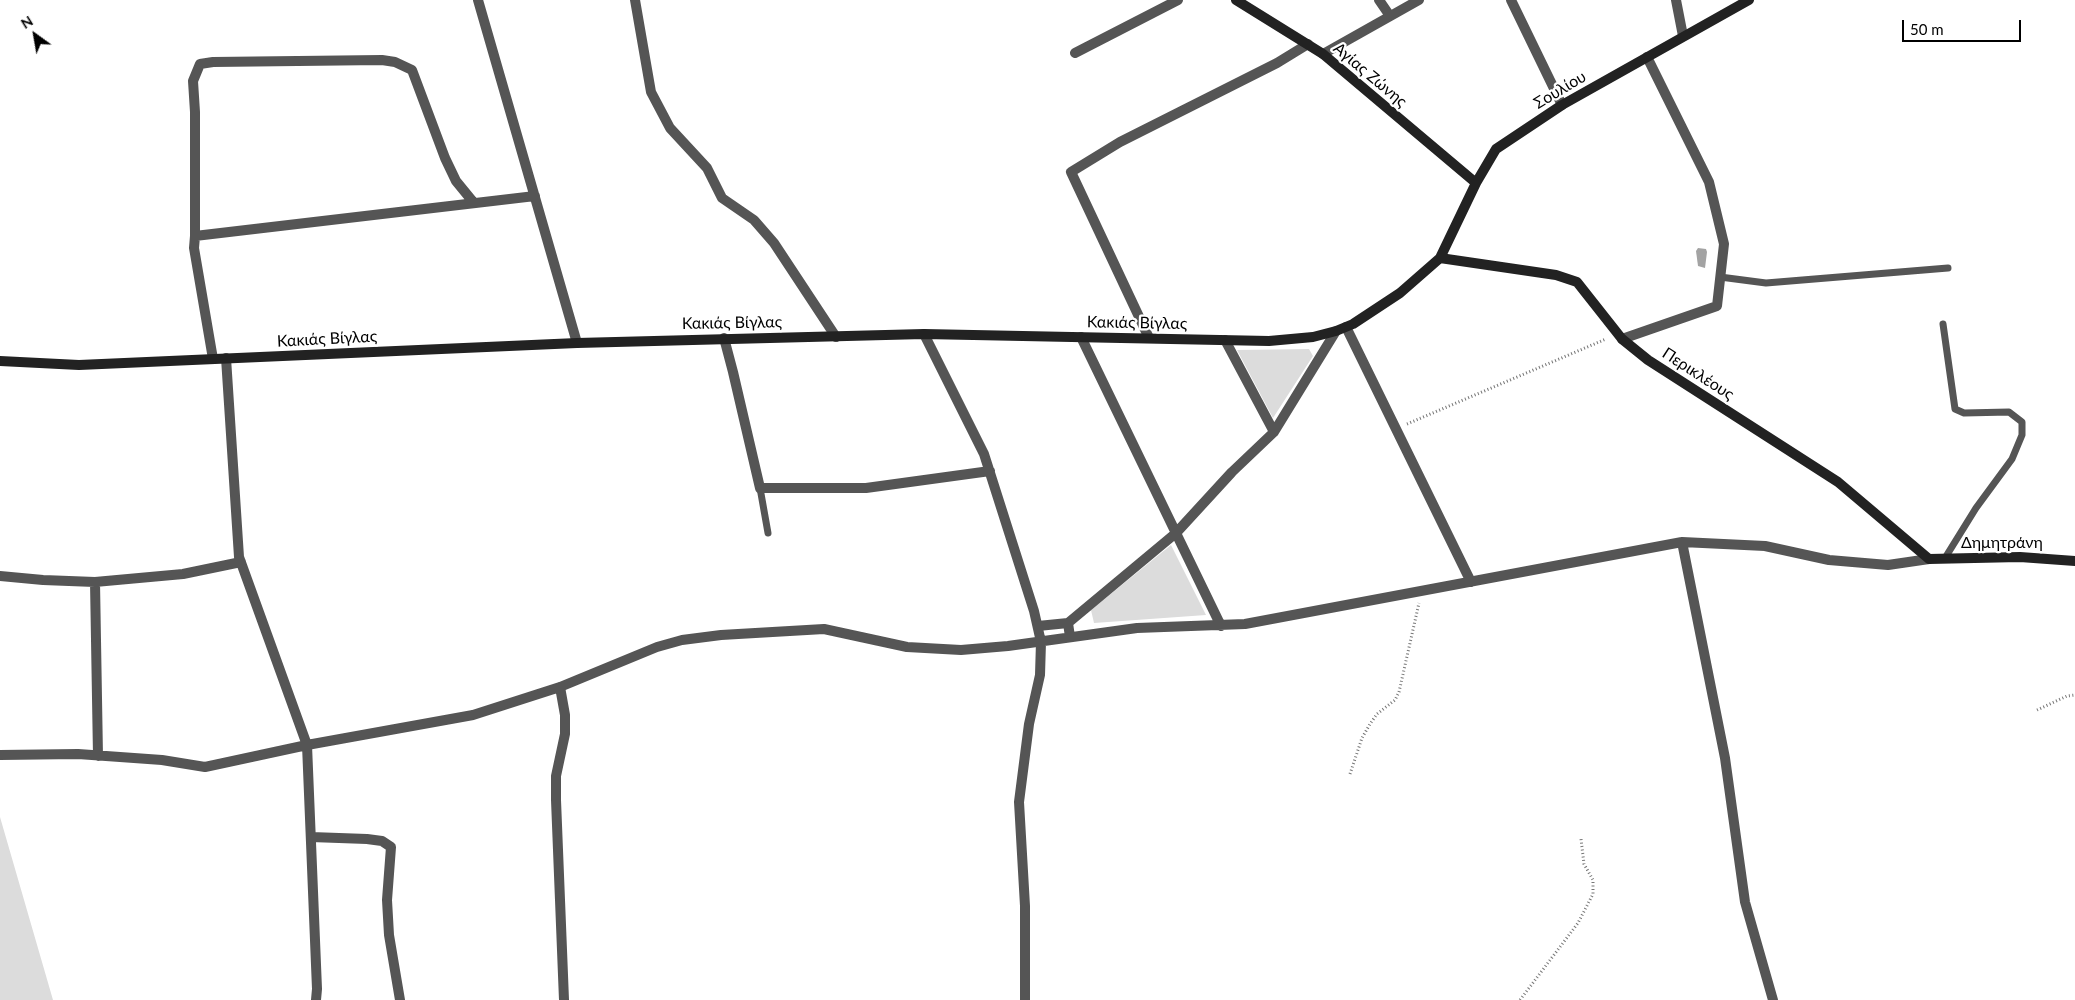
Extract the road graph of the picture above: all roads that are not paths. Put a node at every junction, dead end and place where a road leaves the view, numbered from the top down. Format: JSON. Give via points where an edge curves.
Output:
{"nodes":[{"id":1,"x":478,"y":0,"type":"edge"},
{"id":2,"x":635,"y":0,"type":"edge"},
{"id":3,"x":1178,"y":0,"type":"edge"},
{"id":4,"x":1236,"y":0,"type":"edge"},
{"id":5,"x":1379,"y":0,"type":"edge"},
{"id":6,"x":1419,"y":0,"type":"edge"},
{"id":7,"x":1512,"y":0,"type":"edge"},
{"id":8,"x":1676,"y":0,"type":"edge"},
{"id":9,"x":1749,"y":0,"type":"edge"},
{"id":10,"x":1735,"y":3,"type":"edge"},
{"id":11,"x":1390,"y":16,"type":"junction"},
{"id":12,"x":1683,"y":36,"type":"junction"},
{"id":13,"x":1308,"y":44,"type":"junction"},
{"id":14,"x":1075,"y":53,"type":"dead end"},
{"id":15,"x":1323,"y":54,"type":"junction"},
{"id":16,"x":1647,"y":57,"type":"junction"},
{"id":17,"x":1562,"y":105,"type":"junction"},
{"id":18,"x":1476,"y":183,"type":"junction"},
{"id":19,"x":535,"y":196,"type":"junction"},
{"id":20,"x":474,"y":203,"type":"junction"},
{"id":21,"x":195,"y":236,"type":"junction"},
{"id":22,"x":1440,"y":258,"type":"junction"},
{"id":23,"x":1948,"y":268,"type":"dead end"},
{"id":24,"x":1720,"y":278,"type":"junction"},
{"id":25,"x":1943,"y":324,"type":"dead end"},
{"id":26,"x":1346,"y":327,"type":"junction"},
{"id":27,"x":1336,"y":331,"type":"junction"},
{"id":28,"x":924,"y":334,"type":"junction"},
{"id":29,"x":836,"y":336,"type":"junction"},
{"id":30,"x":1620,"y":336,"type":"junction"},
{"id":31,"x":1081,"y":337,"type":"junction"},
{"id":32,"x":724,"y":338,"type":"junction"},
{"id":33,"x":1149,"y":338,"type":"junction"},
{"id":34,"x":1226,"y":340,"type":"junction"},
{"id":35,"x":577,"y":343,"type":"junction"},
{"id":36,"x":226,"y":358,"type":"junction"},
{"id":37,"x":213,"y":359,"type":"junction"},
{"id":38,"x":0,"y":361,"type":"edge"},
{"id":39,"x":1274,"y":432,"type":"junction"},
{"id":40,"x":990,"y":471,"type":"junction"},
{"id":41,"x":760,"y":488,"type":"junction"},
{"id":42,"x":768,"y":533,"type":"dead end"},
{"id":43,"x":1176,"y":533,"type":"junction"},
{"id":44,"x":1682,"y":542,"type":"junction"},
{"id":45,"x":1945,"y":558,"type":"junction"},
{"id":46,"x":1929,"y":559,"type":"junction"},
{"id":47,"x":2075,"y":561,"type":"edge"},
{"id":48,"x":241,"y":562,"type":"junction"},
{"id":49,"x":0,"y":576,"type":"edge"},
{"id":50,"x":95,"y":582,"type":"junction"},
{"id":51,"x":1471,"y":582,"type":"junction"},
{"id":52,"x":1068,"y":623,"type":"junction"},
{"id":53,"x":1038,"y":626,"type":"junction"},
{"id":54,"x":1221,"y":626,"type":"junction"},
{"id":55,"x":1070,"y":637,"type":"junction"},
{"id":56,"x":1041,"y":642,"type":"junction"},
{"id":57,"x":560,"y":687,"type":"junction"},
{"id":58,"x":307,"y":745,"type":"junction"},
{"id":59,"x":0,"y":755,"type":"edge"},
{"id":60,"x":98,"y":756,"type":"junction"},
{"id":61,"x":311,"y":837,"type":"junction"},
{"id":62,"x":316,"y":1000,"type":"edge"},
{"id":63,"x":400,"y":1000,"type":"edge"},
{"id":64,"x":564,"y":1000,"type":"edge"},
{"id":65,"x":1025,"y":1000,"type":"edge"},
{"id":66,"x":1772,"y":1000,"type":"edge"}],
"edges":[{"from":1,"to":19,"type":"street"},
{"from":2,"to":29,"type":"street","via":[[651,92],[670,128],[707,168],[722,198],[754,220],[774,243]]},
{"from":3,"to":14,"type":"street"},
{"from":4,"to":13,"type":"street","name":"Αγίας Ζώνης"},
{"from":5,"to":11,"type":"street"},
{"from":6,"to":11,"type":"street"},
{"from":7,"to":17,"type":"street"},
{"from":8,"to":12,"type":"street"},
{"from":9,"to":10,"type":"street","name":"Σουλίου"},
{"from":10,"to":12,"type":"street","name":"Σουλίου"},
{"from":11,"to":15,"type":"street"},
{"from":12,"to":16,"type":"street","name":"Σουλίου"},
{"from":13,"to":15,"type":"street","name":"Αγίας Ζώνης"},
{"from":13,"to":33,"type":"street","via":[[1245,80],[1120,142],[1071,172]]},
{"from":15,"to":18,"type":"street","name":"Αγίας Ζώνης"},
{"from":16,"to":17,"type":"street","name":"Σουλίου"},
{"from":16,"to":24,"type":"street","via":[[1709,182],[1724,244]]},
{"from":17,"to":18,"type":"street","name":"Σουλίου","via":[[1496,149]]},
{"from":18,"to":22,"type":"street","name":"Σουλίου"},
{"from":19,"to":20,"type":"street"},
{"from":19,"to":35,"type":"street"},
{"from":20,"to":21,"type":"street"},
{"from":20,"to":21,"type":"street","via":[[456,181],[445,158],[412,70],[382,60],[213,62],[200,64],[193,81]]},
{"from":21,"to":37,"type":"street","via":[[194,248]]},
{"from":22,"to":26,"type":"street","name":"Κακιάς Βίγλας","via":[[1400,294]]},
{"from":22,"to":30,"type":"street","name":"Περικλέους","via":[[1556,275],[1577,282]]},
{"from":23,"to":24,"type":"lane","via":[[1766,283]]},
{"from":24,"to":30,"type":"street","via":[[1718,306]]},
{"from":25,"to":45,"type":"lane","via":[[1956,409],[1964,413],[2009,412],[2022,422],[2022,435],[2012,459]]},
{"from":26,"to":27,"type":"street","name":"Κακιάς Βίγλας"},
{"from":26,"to":51,"type":"street"},
{"from":27,"to":34,"type":"street","name":"Κακιάς Βίγλας","via":[[1290,340]]},
{"from":27,"to":39,"type":"street"},
{"from":28,"to":29,"type":"street","name":"Κακιάς Βίγλας"},
{"from":28,"to":31,"type":"street","name":"Κακιάς Βίγλας"},
{"from":28,"to":40,"type":"street","via":[[978,440]]},
{"from":29,"to":32,"type":"street","name":"Κακιάς Βίγλας"},
{"from":30,"to":46,"type":"street","name":"Περικλέους","via":[[1648,360],[1838,482]]},
{"from":31,"to":33,"type":"street","name":"Κακιάς Βίγλας"},
{"from":31,"to":43,"type":"street"},
{"from":32,"to":35,"type":"street","name":"Κακιάς Βίγλας"},
{"from":32,"to":41,"type":"street"},
{"from":33,"to":34,"type":"street","name":"Κακιάς Βίγλας"},
{"from":34,"to":39,"type":"street"},
{"from":35,"to":36,"type":"street","name":"Κακιάς Βίγλας"},
{"from":36,"to":37,"type":"street","name":"Κακιάς Βίγλας"},
{"from":36,"to":48,"type":"street","via":[[238,556]]},
{"from":37,"to":38,"type":"street","name":"Κακιάς Βίγλας","via":[[79,365]]},
{"from":39,"to":43,"type":"street"},
{"from":40,"to":41,"type":"street","via":[[866,488]]},
{"from":40,"to":53,"type":"street"},
{"from":41,"to":42,"type":"lane"},
{"from":43,"to":52,"type":"street"},
{"from":43,"to":54,"type":"street"},
{"from":44,"to":46,"type":"street","via":[[1765,546],[1829,560],[1888,566]]},
{"from":44,"to":51,"type":"street"},
{"from":44,"to":66,"type":"street","via":[[1725,758],[1745,902]]},
{"from":45,"to":46,"type":"street","name":"Δημητράνη"},
{"from":45,"to":47,"type":"street","name":"Δημητράνη"},
{"from":48,"to":50,"type":"street","via":[[183,574]]},
{"from":48,"to":58,"type":"street"},
{"from":49,"to":50,"type":"street"},
{"from":50,"to":60,"type":"street"},
{"from":51,"to":54,"type":"street","via":[[1270,621]]},
{"from":52,"to":53,"type":"street"},
{"from":52,"to":55,"type":"street"},
{"from":53,"to":56,"type":"street"},
{"from":54,"to":55,"type":"street","via":[[1137,628]]},
{"from":55,"to":56,"type":"street"},
{"from":56,"to":57,"type":"street","via":[[960,650],[907,647],[824,629],[721,635],[657,647]]},
{"from":56,"to":65,"type":"street","via":[[1040,676],[1029,724],[1020,802]]},
{"from":57,"to":58,"type":"street","via":[[473,715]]},
{"from":57,"to":64,"type":"street","via":[[565,734],[556,776],[556,800]]},
{"from":58,"to":60,"type":"street","via":[[205,767],[162,760]]},
{"from":58,"to":61,"type":"street"},
{"from":59,"to":60,"type":"street"},
{"from":61,"to":62,"type":"street"},
{"from":61,"to":63,"type":"street","via":[[367,839],[382,841],[391,847],[388,935]]}]}
